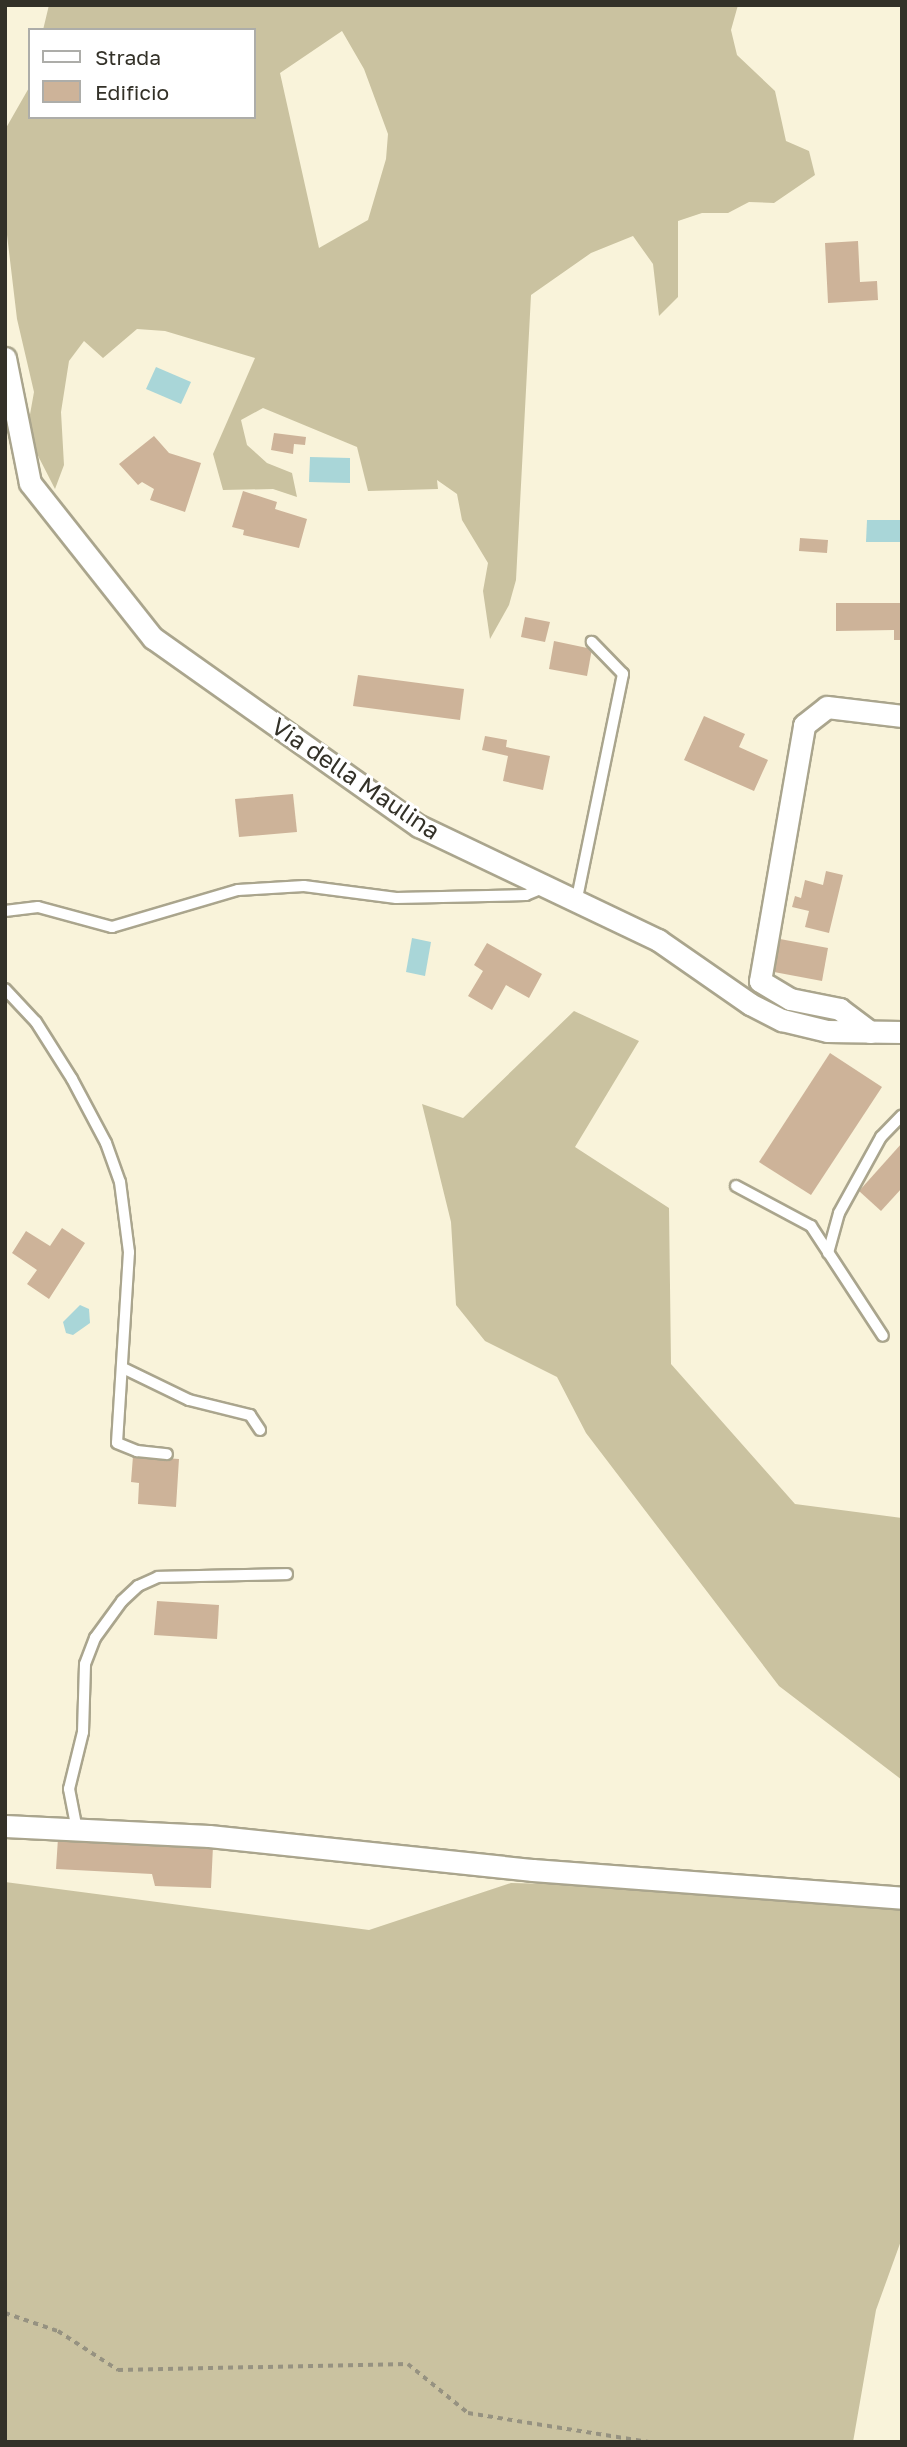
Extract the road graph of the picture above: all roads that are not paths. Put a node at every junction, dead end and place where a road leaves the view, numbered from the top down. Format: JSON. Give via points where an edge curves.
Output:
{"nodes":[{"id":1,"x":5,"y":358,"type":"edge"},
{"id":2,"x":592,"y":642,"type":"dead end"},
{"id":3,"x":902,"y":716,"type":"edge"},
{"id":4,"x":545,"y":887,"type":"junction"},
{"id":5,"x":577,"y":898,"type":"junction"},
{"id":6,"x":5,"y":911,"type":"edge"},
{"id":7,"x":5,"y":989,"type":"edge"},
{"id":8,"x":870,"y":1032,"type":"junction"},
{"id":9,"x":902,"y":1032,"type":"edge"},
{"id":10,"x":902,"y":1115,"type":"edge"},
{"id":11,"x":736,"y":1186,"type":"dead end"},
{"id":12,"x":828,"y":1253,"type":"junction"},
{"id":13,"x":883,"y":1336,"type":"dead end"},
{"id":14,"x":125,"y":1369,"type":"junction"},
{"id":15,"x":260,"y":1430,"type":"dead end"},
{"id":16,"x":167,"y":1454,"type":"dead end"},
{"id":17,"x":287,"y":1574,"type":"dead end"},
{"id":18,"x":5,"y":1826,"type":"edge"},
{"id":19,"x":78,"y":1830,"type":"junction"},
{"id":20,"x":902,"y":1898,"type":"edge"}],
"edges":[{"from":1,"to":4,"type":"street","name":"Via della Maulina","via":[[30,483],[153,638],[419,826]]},
{"from":2,"to":5,"type":"lane","via":[[623,674]]},
{"from":3,"to":8,"type":"street","via":[[827,707],[804,725],[760,981],[790,999],[840,1009]]},
{"from":4,"to":5,"type":"street","name":"Via della Maulina"},
{"from":4,"to":6,"type":"lane","via":[[526,895],[396,898],[304,886],[238,890],[112,927],[38,906]]},
{"from":5,"to":8,"type":"street","name":"Via della Maulina","via":[[657,940],[750,1004],[782,1020],[827,1031]]},
{"from":7,"to":14,"type":"lane","via":[[36,1022],[72,1079],[120,1182],[129,1252]]},
{"from":8,"to":9,"type":"street","name":"Via della Maulina"},
{"from":10,"to":12,"type":"lane","via":[[881,1137],[839,1213]]},
{"from":11,"to":12,"type":"lane","via":[[811,1226]]},
{"from":12,"to":13,"type":"lane"},
{"from":14,"to":15,"type":"lane","via":[[189,1400],[250,1415]]},
{"from":14,"to":16,"type":"lane","via":[[117,1443],[137,1451]]},
{"from":17,"to":19,"type":"lane","via":[[158,1577],[138,1586],[122,1601],[95,1638],[85,1664],[83,1731],[69,1789]]},
{"from":18,"to":19,"type":"street"},
{"from":19,"to":20,"type":"street","via":[[209,1836],[533,1870]]}]}
